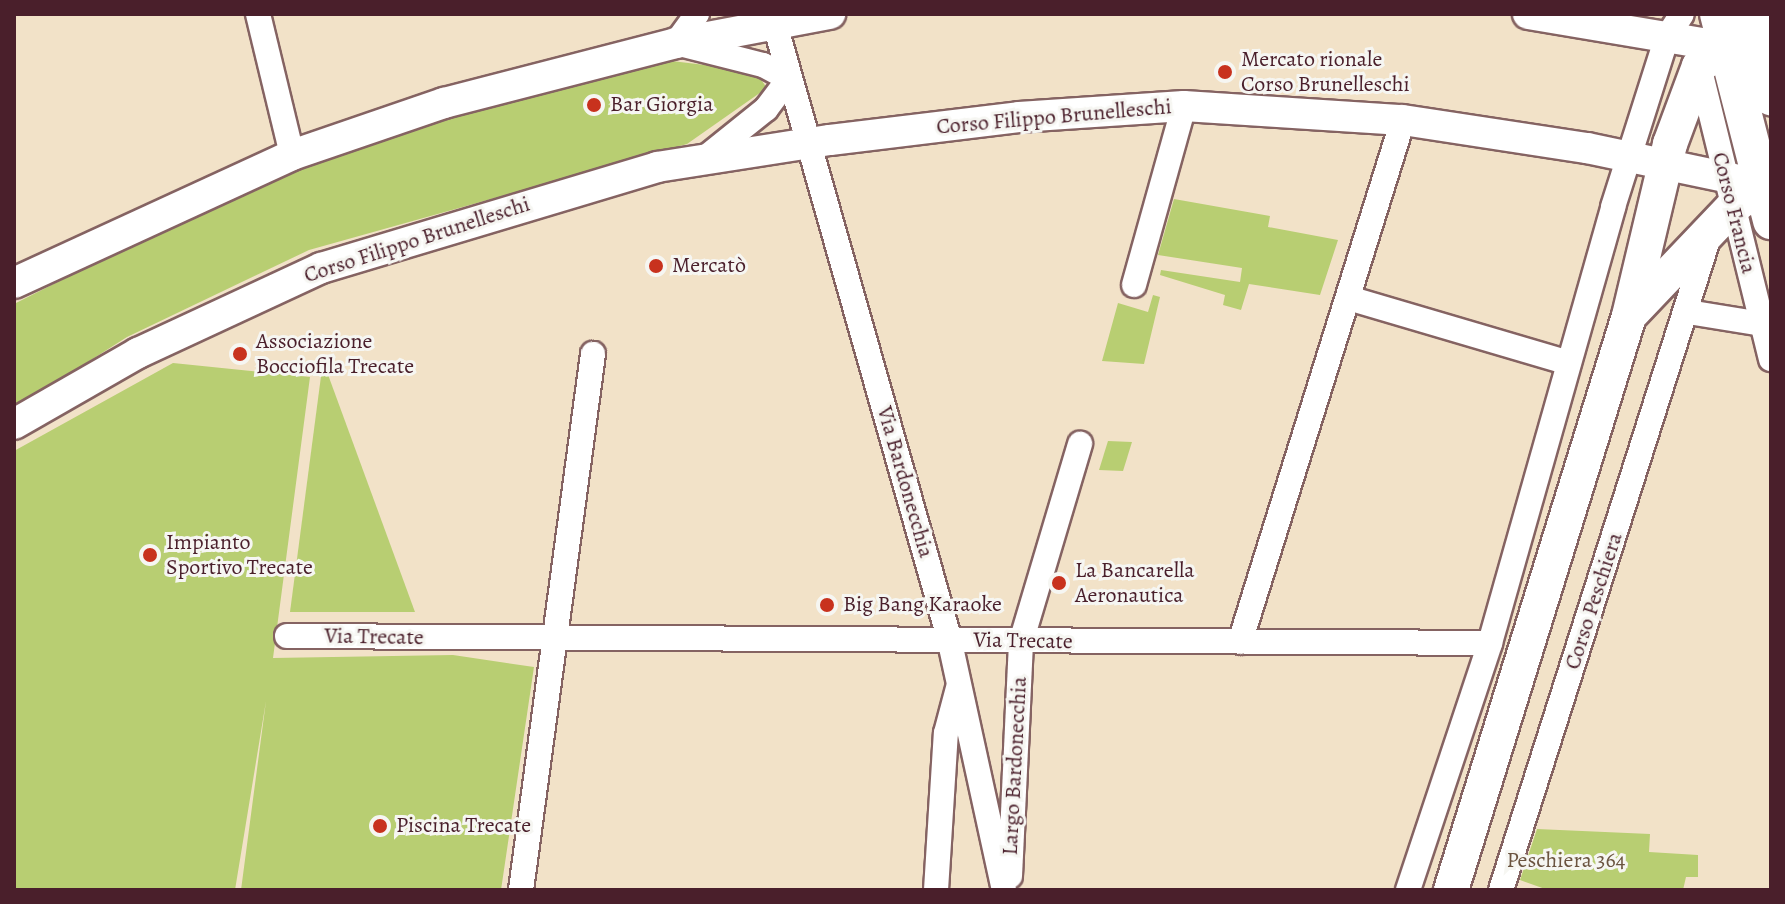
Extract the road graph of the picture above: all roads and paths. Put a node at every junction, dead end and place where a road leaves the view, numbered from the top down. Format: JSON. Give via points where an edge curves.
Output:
{"nodes":[{"id":1,"x":258,"y":14,"type":"edge"},
{"id":2,"x":697,"y":14,"type":"edge"},
{"id":3,"x":830,"y":14,"type":"edge"},
{"id":4,"x":1528,"y":14,"type":"edge"},
{"id":5,"x":1750,"y":14,"type":"edge"},
{"id":6,"x":773,"y":19,"type":"edge"},
{"id":7,"x":1674,"y":26,"type":"edge"},
{"id":8,"x":676,"y":43,"type":"junction"},
{"id":9,"x":1735,"y":47,"type":"edge"},
{"id":10,"x":789,"y":79,"type":"junction"},
{"id":11,"x":1771,"y":97,"type":"edge"},
{"id":12,"x":1184,"y":106,"type":"junction"},
{"id":13,"x":1403,"y":120,"type":"junction"},
{"id":14,"x":809,"y":143,"type":"junction"},
{"id":15,"x":292,"y":155,"type":"junction"},
{"id":16,"x":706,"y":157,"type":"junction"},
{"id":17,"x":1628,"y":157,"type":"junction"},
{"id":18,"x":1665,"y":165,"type":"junction"},
{"id":19,"x":1766,"y":186,"type":"edge"},
{"id":20,"x":1723,"y":204,"type":"junction"},
{"id":21,"x":1771,"y":221,"type":"edge"},
{"id":22,"x":14,"y":283,"type":"edge"},
{"id":23,"x":1134,"y":285,"type":"dead end"},
{"id":24,"x":1348,"y":298,"type":"junction"},
{"id":25,"x":1688,"y":312,"type":"junction"},
{"id":26,"x":1629,"y":316,"type":"junction"},
{"id":27,"x":1762,"y":324,"type":"junction"},
{"id":28,"x":593,"y":354,"type":"dead end"},
{"id":29,"x":1771,"y":359,"type":"edge"},
{"id":30,"x":1569,"y":363,"type":"junction"},
{"id":31,"x":14,"y":424,"type":"edge"},
{"id":32,"x":1080,"y":444,"type":"dead end"},
{"id":33,"x":287,"y":636,"type":"dead end"},
{"id":34,"x":557,"y":636,"type":"junction"},
{"id":35,"x":949,"y":638,"type":"junction"},
{"id":36,"x":1021,"y":642,"type":"junction"},
{"id":37,"x":1240,"y":642,"type":"junction"},
{"id":38,"x":1490,"y":643,"type":"junction"},
{"id":39,"x":959,"y":686,"type":"junction"},
{"id":40,"x":521,"y":890,"type":"edge"},
{"id":41,"x":936,"y":890,"type":"edge"},
{"id":42,"x":1007,"y":890,"type":"edge"},
{"id":43,"x":1408,"y":890,"type":"edge"},
{"id":44,"x":1451,"y":890,"type":"edge"},
{"id":45,"x":1501,"y":890,"type":"edge"}],
"edges":[{"from":1,"to":15,"type":"street"},
{"from":2,"to":8,"type":"street"},
{"from":3,"to":6,"type":"street"},
{"from":4,"to":7,"type":"street"},
{"from":5,"to":9,"type":"main road","name":"Corso Francia"},
{"from":6,"to":8,"type":"street"},
{"from":6,"to":10,"type":"street","name":"Via Bardonecchia"},
{"from":7,"to":9,"type":"street"},
{"from":7,"to":17,"type":"street"},
{"from":8,"to":10,"type":"street","via":[[763,65]]},
{"from":8,"to":15,"type":"street","via":[[444,103]]},
{"from":9,"to":11,"type":"main road","name":"Corso Francia"},
{"from":9,"to":18,"type":"main road"},
{"from":9,"to":19,"type":"main road","name":"Corso Francia"},
{"from":9,"to":20,"type":"street","name":"Corso Francia"},
{"from":10,"to":14,"type":"street","name":"Via Bardonecchia"},
{"from":10,"to":16,"type":"street","name":"Corso Filippo Brunelleschi","via":[[766,109]]},
{"from":12,"to":13,"type":"street","name":"Corso Filippo Brunelleschi"},
{"from":12,"to":14,"type":"street","name":"Corso Filippo Brunelleschi","via":[[1019,117]]},
{"from":12,"to":23,"type":"street"},
{"from":13,"to":17,"type":"street","name":"Corso Filippo Brunelleschi"},
{"from":13,"to":24,"type":"street"},
{"from":14,"to":16,"type":"street","name":"Corso Filippo Brunelleschi"},
{"from":14,"to":35,"type":"street","name":"Via Bardonecchia"},
{"from":15,"to":22,"type":"street"},
{"from":16,"to":31,"type":"street","name":"Corso Filippo Brunelleschi","via":[[523,205],[321,268],[138,353]]},
{"from":17,"to":18,"type":"street","name":"Corso Filippo Brunelleschi"},
{"from":17,"to":30,"type":"street"},
{"from":18,"to":20,"type":"street","name":"Corso Filippo Brunelleschi"},
{"from":18,"to":26,"type":"main road"},
{"from":19,"to":20,"type":"main road"},
{"from":19,"to":21,"type":"main road","name":"Corso Francia"},
{"from":20,"to":25,"type":"street","name":"Corso Peschiera"},
{"from":20,"to":26,"type":"main road"},
{"from":20,"to":27,"type":"street","name":"Corso Francia"},
{"from":24,"to":30,"type":"street"},
{"from":24,"to":37,"type":"street"},
{"from":25,"to":27,"type":"street"},
{"from":25,"to":45,"type":"street","name":"Corso Peschiera"},
{"from":26,"to":44,"type":"main road"},
{"from":27,"to":29,"type":"street","name":"Corso Francia"},
{"from":28,"to":34,"type":"street"},
{"from":30,"to":38,"type":"street"},
{"from":32,"to":36,"type":"street","name":"Largo Bardonecchia"},
{"from":33,"to":34,"type":"street","name":"Via Trecate"},
{"from":34,"to":35,"type":"street","name":"Via Trecate"},
{"from":34,"to":40,"type":"street"},
{"from":35,"to":36,"type":"street","name":"Via Trecate"},
{"from":35,"to":39,"type":"street","name":"Via Bardonecchia"},
{"from":36,"to":37,"type":"street","name":"Via Trecate"},
{"from":36,"to":42,"type":"street","name":"Largo Bardonecchia"},
{"from":37,"to":38,"type":"street","name":"Via Trecate"},
{"from":38,"to":43,"type":"street"},
{"from":39,"to":41,"type":"street","via":[[946,733]]},
{"from":39,"to":42,"type":"street","name":"Via Bardonecchia"}]}
